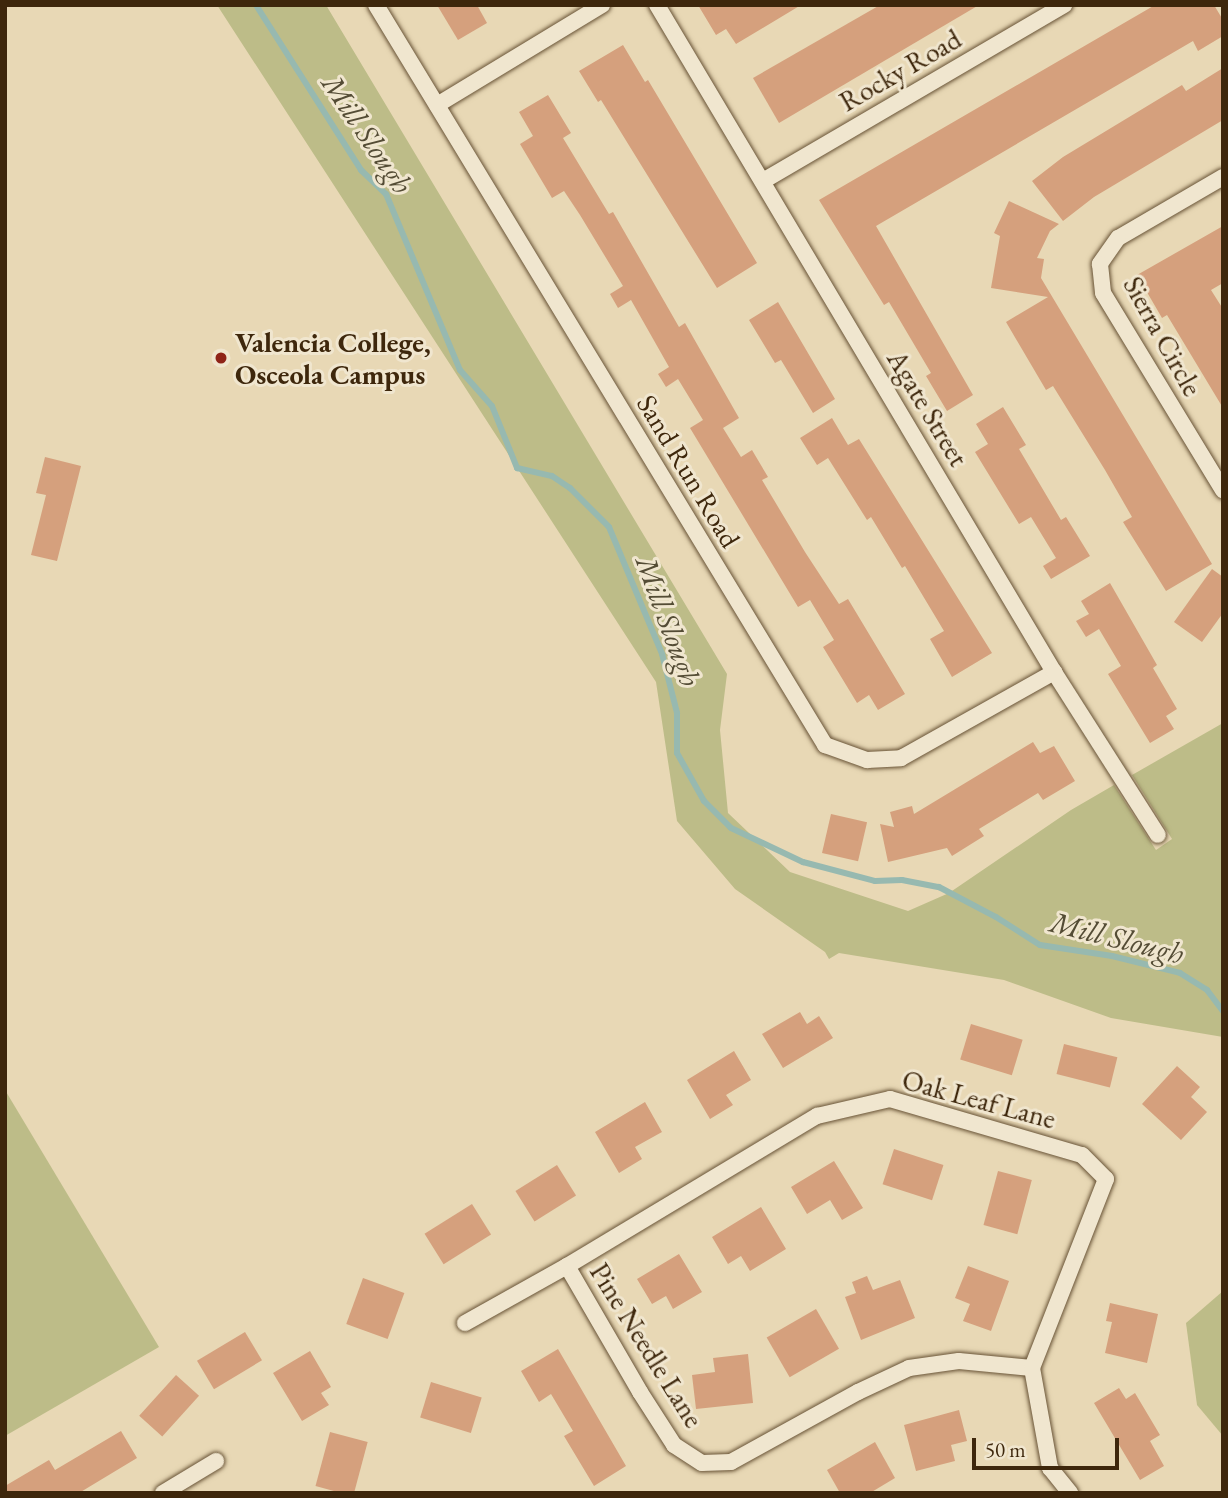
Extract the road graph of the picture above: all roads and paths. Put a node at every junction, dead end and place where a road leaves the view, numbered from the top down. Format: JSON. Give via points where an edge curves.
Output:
{"nodes":[{"id":1,"x":376,"y":5,"type":"edge"},
{"id":2,"x":602,"y":5,"type":"edge"},
{"id":3,"x":657,"y":5,"type":"edge"},
{"id":4,"x":1064,"y":5,"type":"edge"},
{"id":5,"x":438,"y":105,"type":"junction"},
{"id":6,"x":1223,"y":177,"type":"edge"},
{"id":7,"x":763,"y":181,"type":"junction"},
{"id":8,"x":1223,"y":490,"type":"edge"},
{"id":9,"x":1054,"y":672,"type":"junction"},
{"id":10,"x":1158,"y":835,"type":"dead end"},
{"id":11,"x":567,"y":1266,"type":"junction"},
{"id":12,"x":465,"y":1323,"type":"dead end"},
{"id":13,"x":1032,"y":1368,"type":"junction"},
{"id":14,"x":216,"y":1461,"type":"dead end"},
{"id":15,"x":163,"y":1493,"type":"edge"},
{"id":16,"x":1070,"y":1493,"type":"edge"}],
"edges":[{"from":1,"to":5,"type":"street","name":"Sand Run Road"},
{"from":2,"to":5,"type":"street"},
{"from":3,"to":7,"type":"street","name":"Agate Street"},
{"from":4,"to":7,"type":"street","name":"Rocky Road"},
{"from":5,"to":9,"type":"street","name":"Sand Run Road","via":[[825,745],[867,760],[901,758]]},
{"from":6,"to":8,"type":"street","name":"Sierra Circle","via":[[1118,238],[1100,264],[1103,293]]},
{"from":7,"to":9,"type":"street","name":"Agate Street"},
{"from":9,"to":10,"type":"street","name":"Agate Street"},
{"from":11,"to":12,"type":"street","name":"Oak Leaf Lane"},
{"from":11,"to":13,"type":"street","name":"Pine Needle Lane","via":[[674,1445],[702,1463],[731,1462],[909,1368],[959,1361]]},
{"from":11,"to":13,"type":"street","name":"Oak Leaf Lane","via":[[817,1116],[890,1099],[1082,1155],[1106,1179]]},
{"from":13,"to":16,"type":"street","via":[[1050,1468]]},
{"from":14,"to":15,"type":"street"}]}
